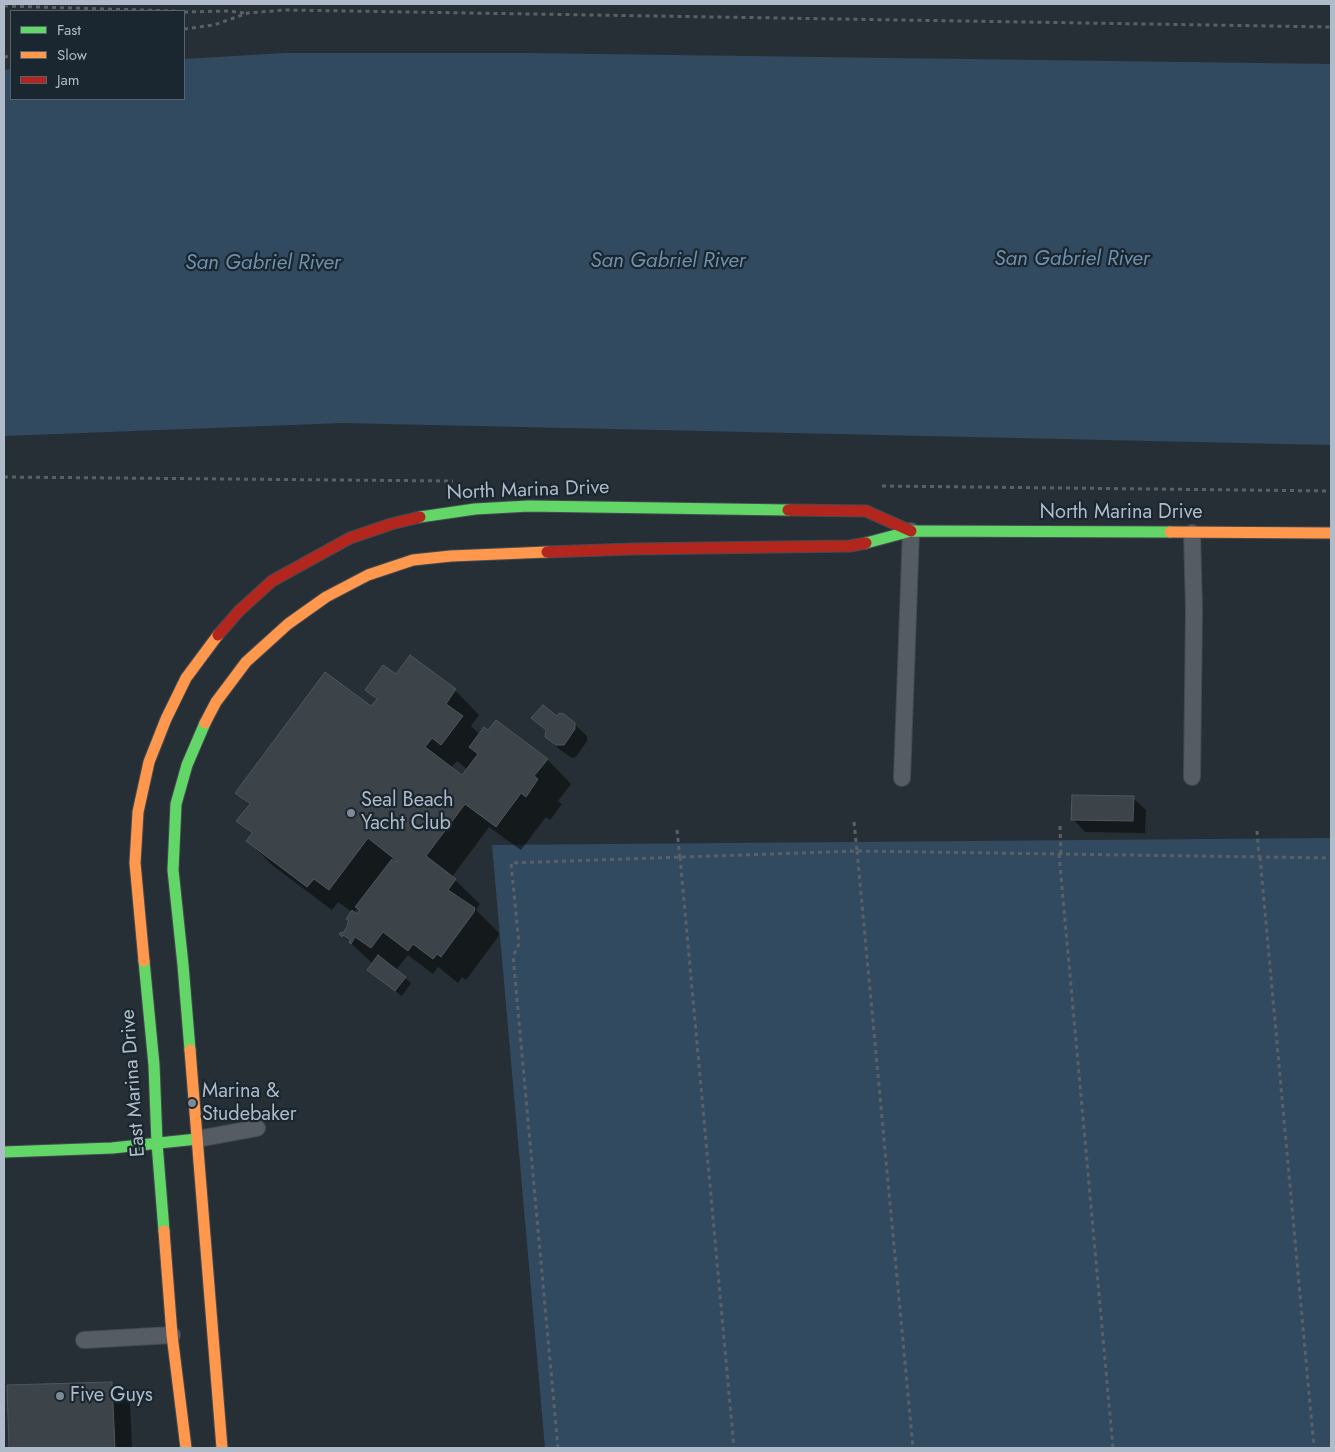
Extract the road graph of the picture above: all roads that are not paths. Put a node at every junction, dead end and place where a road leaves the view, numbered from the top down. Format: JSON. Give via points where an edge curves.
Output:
{"nodes":[{"id":1,"x":912,"y":531,"type":"junction"},
{"id":2,"x":1192,"y":532,"type":"junction"},
{"id":3,"x":1331,"y":533,"type":"edge"},
{"id":4,"x":166,"y":719,"type":"joint"},
{"id":5,"x":1192,"y":777,"type":"dead end"},
{"id":6,"x":902,"y":778,"type":"dead end"},
{"id":7,"x":257,"y":1128,"type":"dead end"},
{"id":8,"x":197,"y":1139,"type":"junction"},
{"id":9,"x":156,"y":1143,"type":"junction"},
{"id":10,"x":4,"y":1152,"type":"edge"},
{"id":11,"x":172,"y":1335,"type":"junction"},
{"id":12,"x":84,"y":1340,"type":"dead end"},
{"id":13,"x":186,"y":1448,"type":"edge"},
{"id":14,"x":222,"y":1448,"type":"edge"}],
"edges":[{"from":1,"to":2,"type":"main road","name":"North Marina Drive"},
{"from":1,"to":4,"type":"main road","name":"North Marina Drive","via":[[866,511],[529,506],[430,514],[350,538],[272,581],[210,644],[186,678]]},
{"from":1,"to":6,"type":"lane"},
{"from":1,"to":8,"type":"main road","name":"North Marina Drive","via":[[850,546],[484,553],[413,560],[368,576],[326,597],[288,624],[246,662],[228,684],[200,729],[176,804],[173,870]]},
{"from":2,"to":3,"type":"main road","name":"North Marina Drive"},
{"from":2,"to":5,"type":"lane"},
{"from":4,"to":9,"type":"main road","name":"East Marina Drive","via":[[149,762],[138,812],[135,863],[154,1065]]},
{"from":7,"to":8,"type":"lane"},
{"from":8,"to":9,"type":"main road"},
{"from":8,"to":14,"type":"main road"},
{"from":9,"to":10,"type":"main road"},
{"from":9,"to":11,"type":"main road","name":"East Marina Drive"},
{"from":11,"to":12,"type":"lane"},
{"from":11,"to":13,"type":"main road","name":"East Marina Drive"}]}
